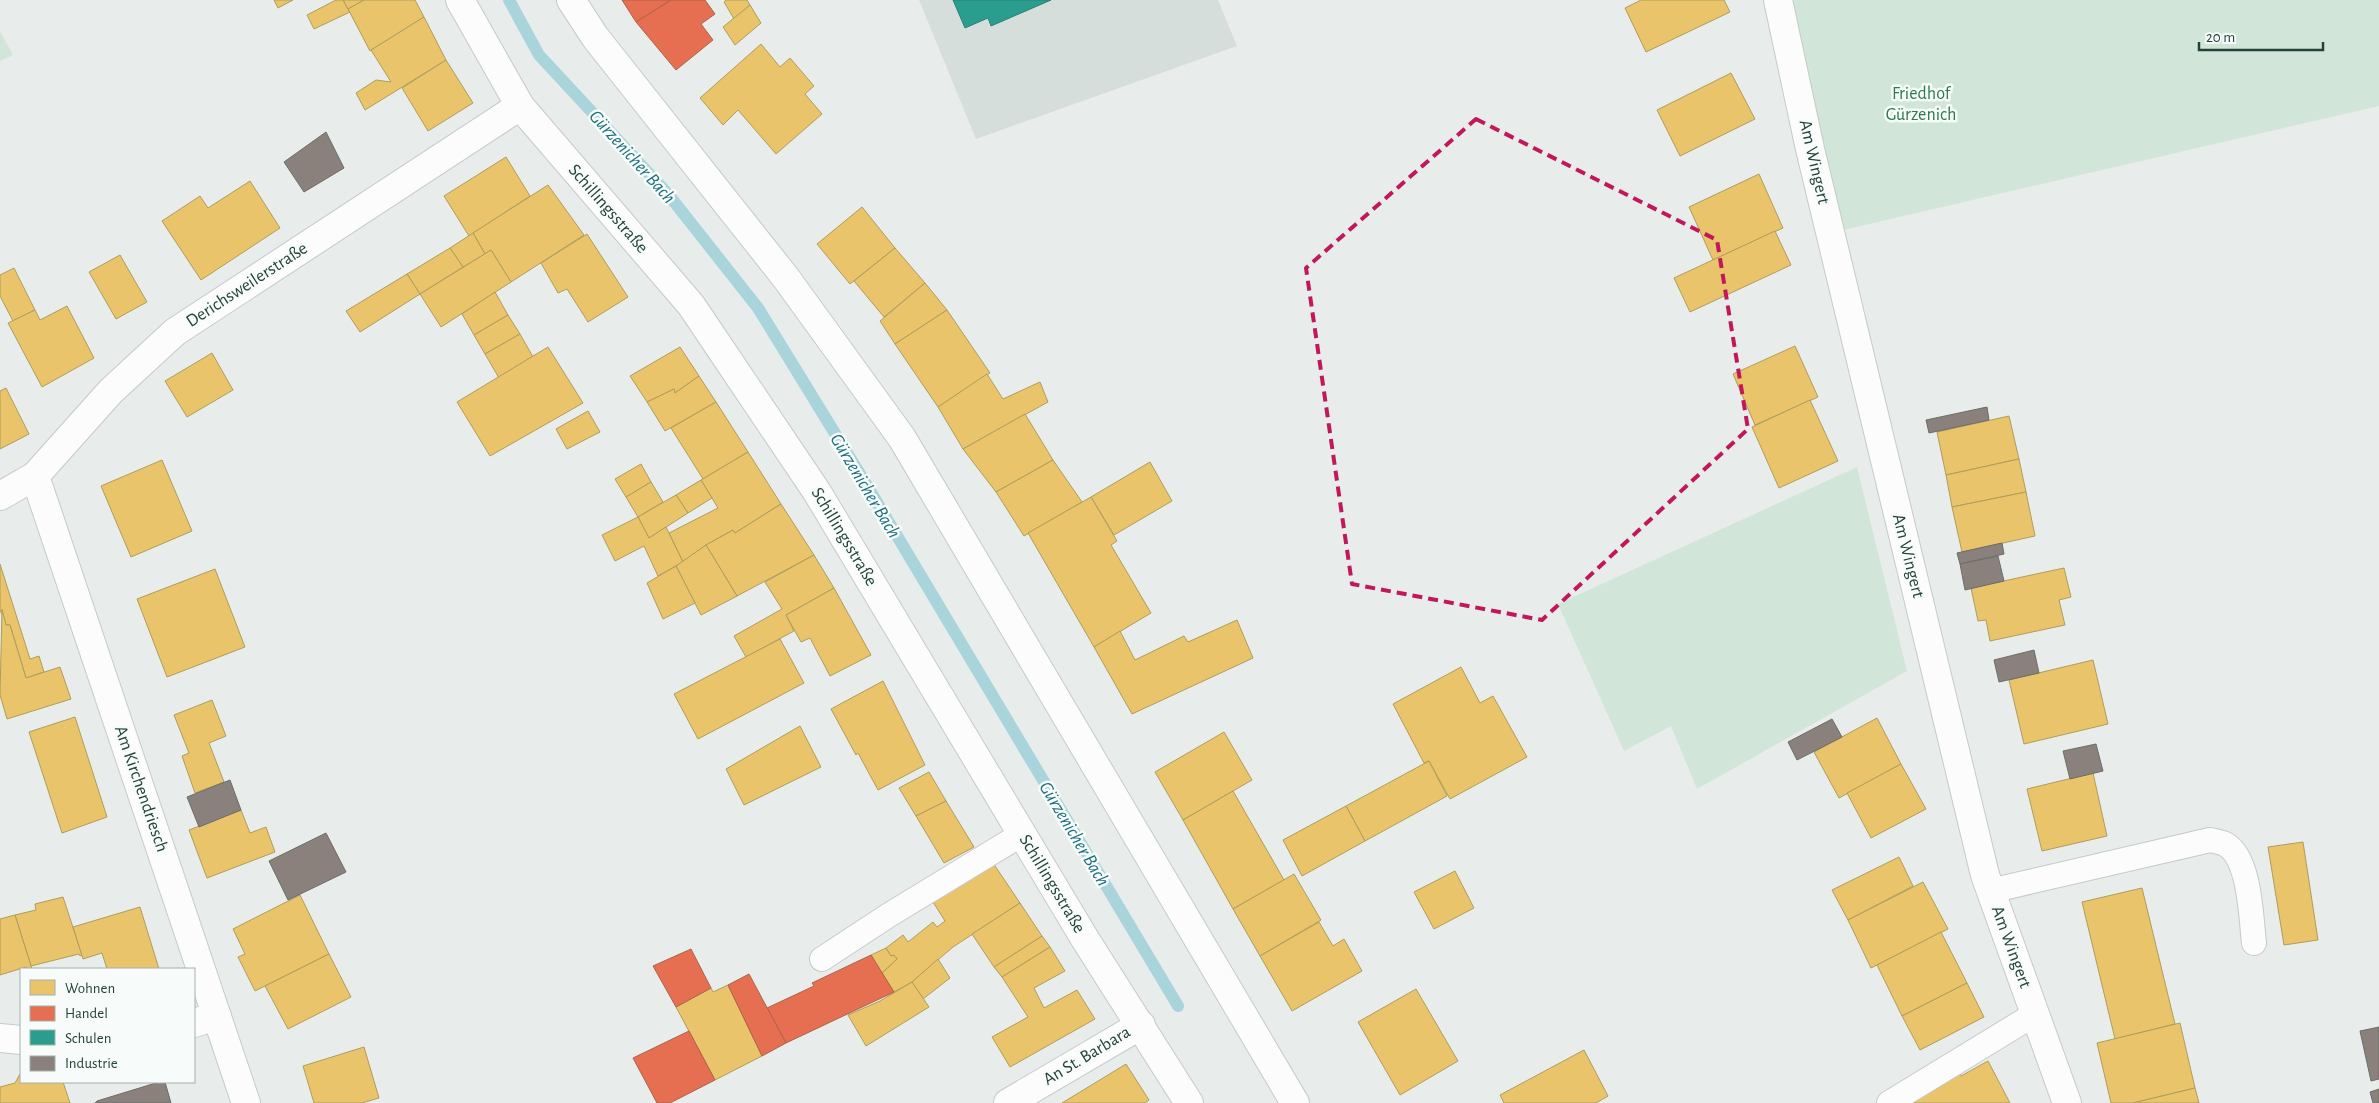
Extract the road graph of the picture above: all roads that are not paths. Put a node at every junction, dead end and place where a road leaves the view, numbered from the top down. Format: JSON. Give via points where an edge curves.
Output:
{"nodes":[{"id":1,"x":460,"y":0,"type":"edge"},
{"id":2,"x":571,"y":0,"type":"edge"},
{"id":3,"x":1778,"y":0,"type":"edge"},
{"id":4,"x":520,"y":106,"type":"junction"},
{"id":5,"x":36,"y":476,"type":"junction"},
{"id":6,"x":0,"y":496,"type":"edge"},
{"id":7,"x":1022,"y":834,"type":"junction"},
{"id":8,"x":1990,"y":891,"type":"junction"},
{"id":9,"x":2254,"y":943,"type":"dead end"},
{"id":10,"x":822,"y":959,"type":"dead end"},
{"id":11,"x":189,"y":968,"type":"edge"},
{"id":12,"x":195,"y":987,"type":"edge"},
{"id":13,"x":2035,"y":1014,"type":"junction"},
{"id":14,"x":205,"y":1019,"type":"edge"},
{"id":15,"x":1140,"y":1025,"type":"junction"},
{"id":16,"x":0,"y":1038,"type":"edge"},
{"id":17,"x":20,"y":1040,"type":"edge"},
{"id":18,"x":246,"y":1103,"type":"edge"},
{"id":19,"x":1008,"y":1103,"type":"edge"},
{"id":20,"x":1189,"y":1103,"type":"edge"},
{"id":21,"x":1295,"y":1103,"type":"edge"},
{"id":22,"x":1889,"y":1103,"type":"edge"},
{"id":23,"x":2067,"y":1103,"type":"edge"}],
"edges":[{"from":1,"to":4,"type":"street","name":"Schillingsstraße"},
{"from":2,"to":21,"type":"street","via":[[595,36],[786,278],[902,438]]},
{"from":3,"to":8,"type":"street","name":"Am Wingert","via":[[1810,149]]},
{"from":4,"to":5,"type":"street","name":"Derichsweilerstraße","via":[[175,332],[111,392]]},
{"from":4,"to":7,"type":"street","name":"Schillingsstraße","via":[[691,305],[817,492]]},
{"from":5,"to":6,"type":"street","name":"Derichsweilerstraße"},
{"from":5,"to":11,"type":"street","name":"Am Kirchendriesch"},
{"from":7,"to":10,"type":"lane"},
{"from":7,"to":15,"type":"street","name":"Schillingsstraße"},
{"from":8,"to":9,"type":"lane","via":[[2210,840],[2226,844],[2244,867]]},
{"from":8,"to":13,"type":"street","name":"Am Wingert"},
{"from":12,"to":14,"type":"street","name":"Am Kirchendriesch"},
{"from":13,"to":22,"type":"lane"},
{"from":13,"to":23,"type":"street","name":"Am Wingert"},
{"from":14,"to":18,"type":"street","name":"Am Kirchendriesch"},
{"from":15,"to":19,"type":"street","name":"An St. Barbara"},
{"from":15,"to":20,"type":"street","name":"Schillingsstraße"},
{"from":16,"to":17,"type":"street"}]}
